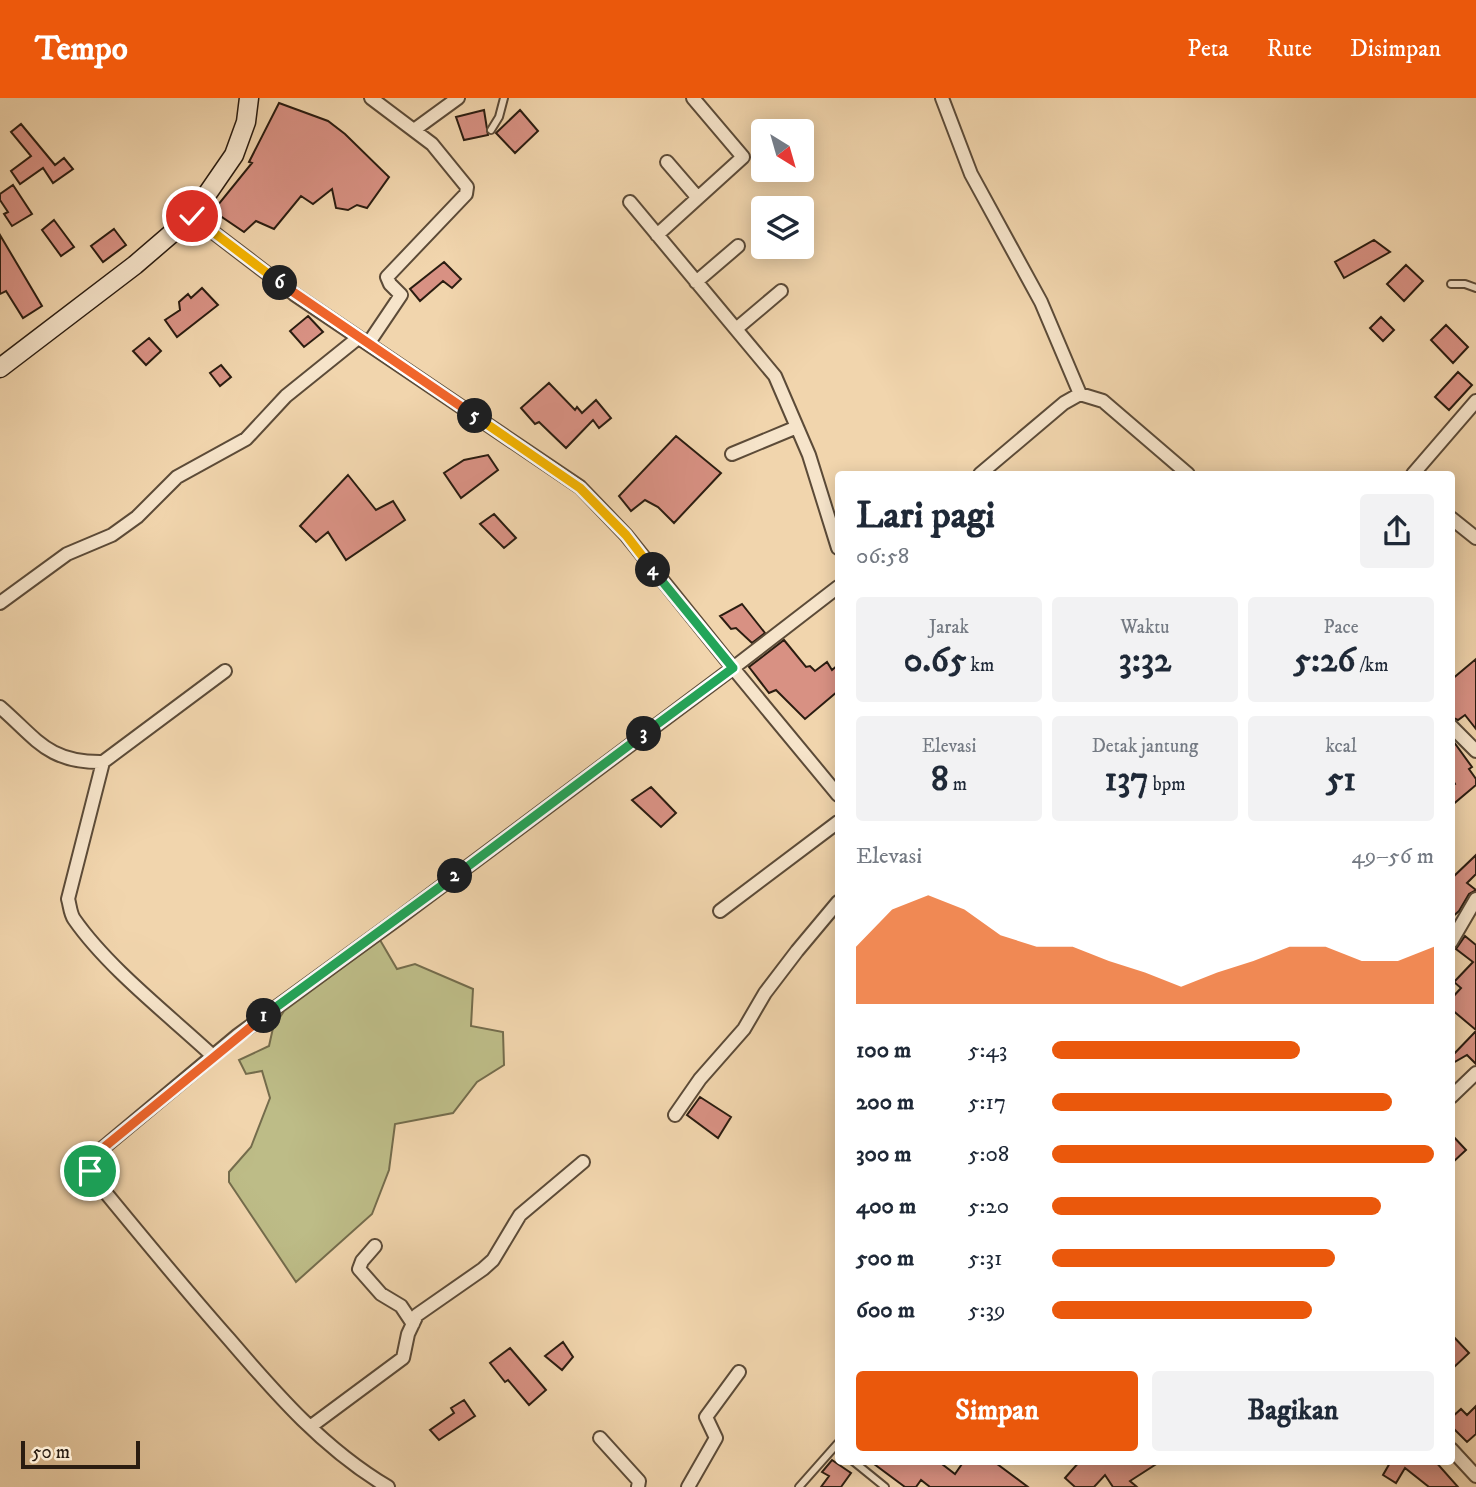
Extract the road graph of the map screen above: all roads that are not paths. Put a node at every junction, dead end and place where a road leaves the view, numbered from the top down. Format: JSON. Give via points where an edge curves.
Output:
{"nodes":[{"id":1,"x":249,"y":98,"type":"edge"},
{"id":2,"x":371,"y":98,"type":"edge"},
{"id":3,"x":457,"y":98,"type":"edge"},
{"id":4,"x":504,"y":98,"type":"edge"},
{"id":5,"x":693,"y":98,"type":"edge"},
{"id":6,"x":942,"y":98,"type":"edge"},
{"id":7,"x":414,"y":130,"type":"junction"},
{"id":8,"x":491,"y":131,"type":"dead end"},
{"id":9,"x":667,"y":162,"type":"dead end"},
{"id":10,"x":698,"y":198,"type":"junction"},
{"id":11,"x":630,"y":202,"type":"dead end"},
{"id":12,"x":192,"y":216,"type":"junction"},
{"id":13,"x":657,"y":235,"type":"junction"},
{"id":14,"x":738,"y":246,"type":"dead end"},
{"id":15,"x":696,"y":282,"type":"junction"},
{"id":16,"x":1451,"y":284,"type":"dead end"},
{"id":17,"x":1476,"y":288,"type":"edge"},
{"id":18,"x":781,"y":291,"type":"dead end"},
{"id":19,"x":736,"y":329,"type":"junction"},
{"id":20,"x":363,"y":341,"type":"junction"},
{"id":21,"x":0,"y":368,"type":"edge"},
{"id":22,"x":1080,"y":394,"type":"junction"},
{"id":23,"x":1476,"y":401,"type":"edge"},
{"id":24,"x":797,"y":426,"type":"junction"},
{"id":25,"x":732,"y":454,"type":"dead end"},
{"id":26,"x":984,"y":471,"type":"edge"},
{"id":27,"x":1185,"y":471,"type":"edge"},
{"id":28,"x":1416,"y":471,"type":"edge"},
{"id":29,"x":1455,"y":521,"type":"edge"},
{"id":30,"x":835,"y":538,"type":"edge"},
{"id":31,"x":1476,"y":538,"type":"edge"},
{"id":32,"x":835,"y":589,"type":"edge"},
{"id":33,"x":0,"y":603,"type":"edge"},
{"id":34,"x":733,"y":668,"type":"junction"},
{"id":35,"x":225,"y":671,"type":"dead end"},
{"id":36,"x":0,"y":707,"type":"edge"},
{"id":37,"x":1455,"y":730,"type":"edge"},
{"id":38,"x":1476,"y":751,"type":"edge"},
{"id":39,"x":103,"y":762,"type":"junction"},
{"id":40,"x":835,"y":791,"type":"edge"},
{"id":41,"x":835,"y":824,"type":"edge"},
{"id":42,"x":1476,"y":899,"type":"edge"},
{"id":43,"x":835,"y":906,"type":"edge"},
{"id":44,"x":720,"y":911,"type":"dead end"},
{"id":45,"x":1455,"y":935,"type":"edge"},
{"id":46,"x":213,"y":1056,"type":"junction"},
{"id":47,"x":1476,"y":1073,"type":"edge"},
{"id":48,"x":1455,"y":1093,"type":"edge"},
{"id":49,"x":675,"y":1115,"type":"dead end"},
{"id":50,"x":583,"y":1162,"type":"dead end"},
{"id":51,"x":375,"y":1246,"type":"dead end"},
{"id":52,"x":413,"y":1324,"type":"junction"},
{"id":53,"x":739,"y":1371,"type":"dead end"},
{"id":54,"x":310,"y":1427,"type":"junction"},
{"id":55,"x":600,"y":1438,"type":"dead end"},
{"id":56,"x":835,"y":1449,"type":"edge"},
{"id":57,"x":1455,"y":1453,"type":"edge"},
{"id":58,"x":858,"y":1465,"type":"edge"},
{"id":59,"x":1476,"y":1476,"type":"edge"},
{"id":60,"x":388,"y":1487,"type":"edge"},
{"id":61,"x":638,"y":1487,"type":"edge"},
{"id":62,"x":688,"y":1487,"type":"edge"},
{"id":63,"x":799,"y":1487,"type":"edge"},
{"id":64,"x":886,"y":1487,"type":"edge"}],
"edges":[{"from":1,"to":12,"type":"main road","via":[[234,155]]},
{"from":2,"to":7,"type":"street"},
{"from":3,"to":7,"type":"street"},
{"from":4,"to":8,"type":"lane"},
{"from":5,"to":10,"type":"street","via":[[743,157]]},
{"from":6,"to":22,"type":"street","via":[[971,174],[1041,302]]},
{"from":7,"to":20,"type":"street","via":[[460,175],[466,194],[387,277],[401,295]]},
{"from":9,"to":10,"type":"street"},
{"from":10,"to":13,"type":"street"},
{"from":11,"to":13,"type":"street"},
{"from":12,"to":20,"type":"street"},
{"from":12,"to":21,"type":"main road"},
{"from":13,"to":15,"type":"street"},
{"from":14,"to":15,"type":"street"},
{"from":15,"to":19,"type":"street"},
{"from":16,"to":17,"type":"lane"},
{"from":18,"to":19,"type":"street"},
{"from":19,"to":24,"type":"street","via":[[775,376]]},
{"from":20,"to":33,"type":"street","via":[[286,396],[246,439],[177,477],[112,535],[66,554]]},
{"from":20,"to":34,"type":"street","via":[[580,488],[626,535]]},
{"from":22,"to":26,"type":"street"},
{"from":22,"to":27,"type":"street","via":[[1103,401]]},
{"from":23,"to":28,"type":"street"},
{"from":24,"to":25,"type":"street"},
{"from":24,"to":30,"type":"street"},
{"from":29,"to":31,"type":"street"},
{"from":32,"to":34,"type":"street"},
{"from":34,"to":40,"type":"street"},
{"from":34,"to":46,"type":"street"},
{"from":35,"to":39,"type":"street"},
{"from":36,"to":39,"type":"street","via":[[44,749],[85,762]]},
{"from":37,"to":38,"type":"street"},
{"from":39,"to":46,"type":"street","via":[[68,899],[72,916],[121,970]]},
{"from":41,"to":44,"type":"street"},
{"from":42,"to":45,"type":"street"},
{"from":43,"to":49,"type":"street"},
{"from":46,"to":54,"type":"street","via":[[97,1153],[90,1171],[173,1275]]},
{"from":47,"to":48,"type":"street"},
{"from":50,"to":52,"type":"street","via":[[520,1215],[494,1259],[417,1315]]},
{"from":51,"to":52,"type":"street","via":[[359,1266],[362,1274],[401,1306]]},
{"from":52,"to":54,"type":"street","via":[[403,1357]]},
{"from":53,"to":62,"type":"street","via":[[706,1417],[716,1438]]},
{"from":54,"to":60,"type":"street","via":[[354,1466]]},
{"from":55,"to":61,"type":"street","via":[[639,1481]]},
{"from":56,"to":63,"type":"lane"},
{"from":57,"to":59,"type":"street"},
{"from":58,"to":64,"type":"lane"}]}
